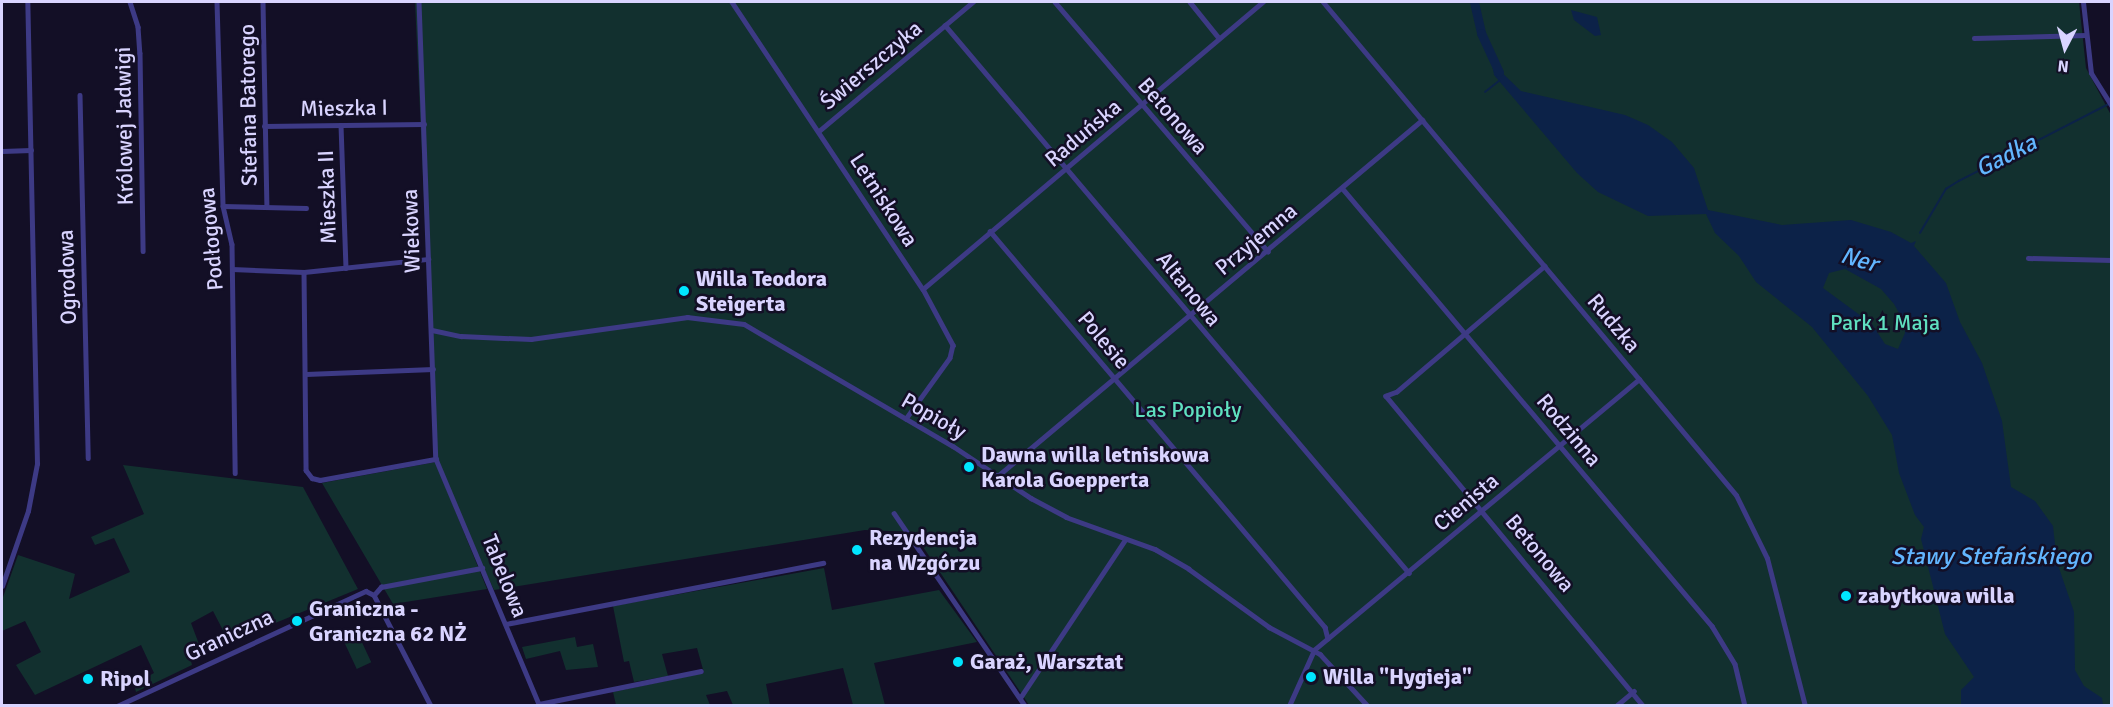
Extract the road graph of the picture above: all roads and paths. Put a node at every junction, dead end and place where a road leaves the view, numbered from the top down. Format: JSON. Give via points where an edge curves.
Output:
{"nodes":[{"id":1,"x":27,"y":2,"type":"edge"},
{"id":2,"x":130,"y":2,"type":"edge"},
{"id":3,"x":217,"y":2,"type":"edge"},
{"id":4,"x":263,"y":2,"type":"edge"},
{"id":5,"x":419,"y":2,"type":"edge"},
{"id":6,"x":732,"y":2,"type":"edge"},
{"id":7,"x":973,"y":2,"type":"edge"},
{"id":8,"x":1055,"y":2,"type":"edge"},
{"id":9,"x":1190,"y":2,"type":"edge"},
{"id":10,"x":1263,"y":2,"type":"edge"},
{"id":11,"x":1323,"y":2,"type":"edge"},
{"id":12,"x":2083,"y":2,"type":"edge"},
{"id":13,"x":945,"y":25,"type":"junction"},
{"id":14,"x":2086,"y":35,"type":"junction"},
{"id":15,"x":1219,"y":38,"type":"junction"},
{"id":16,"x":1974,"y":38,"type":"dead end"},
{"id":17,"x":80,"y":95,"type":"dead end"},
{"id":18,"x":1141,"y":105,"type":"junction"},
{"id":19,"x":2112,"y":107,"type":"edge"},
{"id":20,"x":1422,"y":120,"type":"junction"},
{"id":21,"x":424,"y":124,"type":"junction"},
{"id":22,"x":342,"y":125,"type":"junction"},
{"id":23,"x":264,"y":126,"type":"junction"},
{"id":24,"x":819,"y":131,"type":"junction"},
{"id":25,"x":31,"y":150,"type":"junction"},
{"id":26,"x":2,"y":151,"type":"edge"},
{"id":27,"x":1065,"y":169,"type":"junction"},
{"id":28,"x":1343,"y":189,"type":"junction"},
{"id":29,"x":223,"y":206,"type":"junction"},
{"id":30,"x":267,"y":207,"type":"junction"},
{"id":31,"x":306,"y":208,"type":"dead end"},
{"id":32,"x":990,"y":231,"type":"junction"},
{"id":33,"x":143,"y":250,"type":"dead end"},
{"id":34,"x":1268,"y":251,"type":"junction"},
{"id":35,"x":2028,"y":258,"type":"dead end"},
{"id":36,"x":428,"y":259,"type":"junction"},
{"id":37,"x":2112,"y":260,"type":"edge"},
{"id":38,"x":1545,"y":266,"type":"junction"},
{"id":39,"x":346,"y":268,"type":"junction"},
{"id":40,"x":232,"y":269,"type":"junction"},
{"id":41,"x":304,"y":272,"type":"junction"},
{"id":42,"x":923,"y":289,"type":"junction"},
{"id":43,"x":1189,"y":316,"type":"junction"},
{"id":44,"x":432,"y":330,"type":"junction"},
{"id":45,"x":1466,"y":334,"type":"junction"},
{"id":46,"x":433,"y":369,"type":"junction"},
{"id":47,"x":306,"y":374,"type":"junction"},
{"id":48,"x":1114,"y":378,"type":"junction"},
{"id":49,"x":1640,"y":380,"type":"junction"},
{"id":50,"x":906,"y":419,"type":"junction"},
{"id":51,"x":1560,"y":445,"type":"junction"},
{"id":52,"x":88,"y":458,"type":"dead end"},
{"id":53,"x":436,"y":459,"type":"junction"},
{"id":54,"x":235,"y":473,"type":"dead end"},
{"id":55,"x":1000,"y":474,"type":"junction"},
{"id":56,"x":1482,"y":510,"type":"junction"},
{"id":57,"x":894,"y":513,"type":"dead end"},
{"id":58,"x":1125,"y":540,"type":"junction"},
{"id":59,"x":823,"y":563,"type":"dead end"},
{"id":60,"x":482,"y":568,"type":"junction"},
{"id":61,"x":1409,"y":573,"type":"junction"},
{"id":62,"x":2,"y":586,"type":"edge"},
{"id":63,"x":374,"y":595,"type":"junction"},
{"id":64,"x":506,"y":624,"type":"junction"},
{"id":65,"x":1328,"y":639,"type":"junction"},
{"id":66,"x":1314,"y":650,"type":"junction"},
{"id":67,"x":701,"y":671,"type":"dead end"},
{"id":68,"x":1634,"y":691,"type":"junction"},
{"id":69,"x":1020,"y":698,"type":"junction"},
{"id":70,"x":540,"y":704,"type":"edge"},
{"id":71,"x":117,"y":705,"type":"edge"},
{"id":72,"x":431,"y":705,"type":"edge"},
{"id":73,"x":1023,"y":705,"type":"edge"},
{"id":74,"x":1289,"y":705,"type":"edge"},
{"id":75,"x":1368,"y":705,"type":"edge"},
{"id":76,"x":1616,"y":705,"type":"edge"},
{"id":77,"x":1642,"y":705,"type":"edge"},
{"id":78,"x":1745,"y":705,"type":"edge"},
{"id":79,"x":1805,"y":705,"type":"edge"}],
"edges":[{"from":1,"to":25,"type":"street"},
{"from":2,"to":33,"type":"street","name":"Królowej Jadwigi","via":[[138,27],[140,53]]},
{"from":3,"to":29,"type":"street","name":"Podłogowa"},
{"from":4,"to":23,"type":"street","name":"Stefana Batorego"},
{"from":5,"to":21,"type":"street","name":"Wiekowa"},
{"from":6,"to":24,"type":"street","name":"Letniskowa"},
{"from":7,"to":13,"type":"street","name":"Świerszczyka"},
{"from":8,"to":18,"type":"street","name":"Betonowa"},
{"from":9,"to":15,"type":"street"},
{"from":10,"to":15,"type":"street","name":"Raduńska"},
{"from":11,"to":20,"type":"street","name":"Rudzka"},
{"from":12,"to":14,"type":"street"},
{"from":13,"to":24,"type":"street","name":"Świerszczyka"},
{"from":13,"to":27,"type":"street","name":"Altanowa"},
{"from":14,"to":16,"type":"street"},
{"from":14,"to":19,"type":"street","via":[[2091,73]]},
{"from":15,"to":18,"type":"street","name":"Raduńska"},
{"from":17,"to":52,"type":"street","name":"Ogrodowa"},
{"from":18,"to":27,"type":"street","name":"Raduńska"},
{"from":18,"to":34,"type":"street","name":"Betonowa"},
{"from":20,"to":28,"type":"street","name":"Przyjemna"},
{"from":20,"to":38,"type":"street","name":"Rudzka"},
{"from":21,"to":22,"type":"street","name":"Mieszka I"},
{"from":21,"to":36,"type":"street","name":"Wiekowa"},
{"from":22,"to":23,"type":"street","name":"Mieszka I"},
{"from":22,"to":39,"type":"street","name":"Mieszka II"},
{"from":23,"to":30,"type":"street","name":"Stefana Batorego"},
{"from":24,"to":42,"type":"street","name":"Letniskowa"},
{"from":25,"to":26,"type":"street"},
{"from":25,"to":62,"type":"street","via":[[37,468],[28,511]]},
{"from":27,"to":32,"type":"street","name":"Raduńska"},
{"from":27,"to":43,"type":"street","name":"Altanowa"},
{"from":28,"to":34,"type":"street","name":"Przyjemna"},
{"from":28,"to":45,"type":"street","name":"Rodzinna"},
{"from":29,"to":30,"type":"street","name":"Stefana Batorego"},
{"from":29,"to":40,"type":"street","name":"Podłogowa","via":[[231,233]]},
{"from":30,"to":31,"type":"street","name":"Stefana Batorego"},
{"from":32,"to":42,"type":"street","name":"Raduńska"},
{"from":32,"to":48,"type":"street","name":"Polesie"},
{"from":34,"to":43,"type":"street","name":"Przyjemna"},
{"from":35,"to":37,"type":"street"},
{"from":36,"to":39,"type":"street"},
{"from":36,"to":44,"type":"street","name":"Wiekowa"},
{"from":38,"to":45,"type":"street"},
{"from":38,"to":49,"type":"street","name":"Rudzka"},
{"from":39,"to":41,"type":"street"},
{"from":40,"to":41,"type":"street"},
{"from":40,"to":54,"type":"street","name":"Podłogowa"},
{"from":41,"to":47,"type":"street"},
{"from":42,"to":50,"type":"street","name":"Letniskowa","via":[[954,345],[950,358]]},
{"from":43,"to":48,"type":"street","name":"Przyjemna"},
{"from":43,"to":61,"type":"street","name":"Altanowa"},
{"from":44,"to":46,"type":"street","name":"Wiekowa"},
{"from":44,"to":50,"type":"street","name":"Popioły","via":[[461,336],[531,339],[687,316],[733,320],[781,344]]},
{"from":45,"to":51,"type":"street","name":"Rodzinna"},
{"from":45,"to":56,"type":"street","name":"Betonowa","via":[[1397,392],[1386,396]]},
{"from":46,"to":47,"type":"street"},
{"from":46,"to":53,"type":"street","name":"Wiekowa"},
{"from":47,"to":53,"type":"street","via":[[306,470],[312,478]]},
{"from":48,"to":55,"type":"street","name":"Przyjemna"},
{"from":48,"to":65,"type":"street","name":"Polesie","via":[[1325,627]]},
{"from":49,"to":51,"type":"street","name":"Cienista"},
{"from":49,"to":79,"type":"street","name":"Rudzka","via":[[1730,488],[1752,523],[1770,566]]},
{"from":50,"to":55,"type":"street","name":"Popioły"},
{"from":51,"to":56,"type":"street","name":"Cienista"},
{"from":51,"to":78,"type":"street","name":"Rodzinna","via":[[1712,626],[1735,664]]},
{"from":53,"to":60,"type":"street","name":"Tabelowa"},
{"from":55,"to":58,"type":"street","name":"Popioły","via":[[1030,498]]},
{"from":56,"to":61,"type":"street","name":"Cienista"},
{"from":56,"to":68,"type":"street","name":"Betonowa"},
{"from":57,"to":69,"type":"street"},
{"from":58,"to":66,"type":"street","name":"Popioły","via":[[1155,549],[1269,627]]},
{"from":58,"to":69,"type":"street"},
{"from":59,"to":64,"type":"street"},
{"from":60,"to":63,"type":"street","name":"Graniczna","via":[[381,587]]},
{"from":60,"to":64,"type":"street","name":"Tabelowa"},
{"from":61,"to":65,"type":"street","name":"Cienista"},
{"from":63,"to":71,"type":"street","name":"Graniczna","via":[[361,592]]},
{"from":63,"to":72,"type":"street"},
{"from":64,"to":70,"type":"street","name":"Tabelowa"},
{"from":65,"to":66,"type":"street","name":"Cienista"},
{"from":66,"to":74,"type":"street"},
{"from":66,"to":75,"type":"street","name":"Popioły"},
{"from":67,"to":70,"type":"street"},
{"from":68,"to":76,"type":"street"},
{"from":68,"to":77,"type":"street","name":"Betonowa"},
{"from":69,"to":73,"type":"street"}]}
